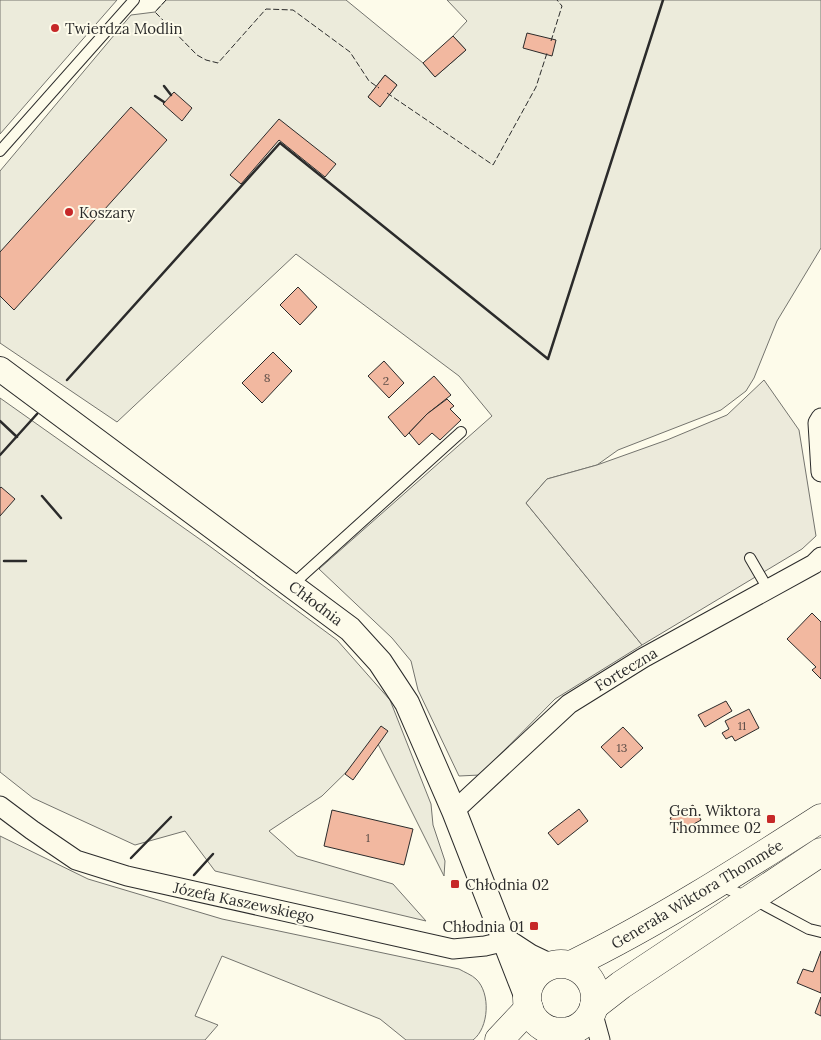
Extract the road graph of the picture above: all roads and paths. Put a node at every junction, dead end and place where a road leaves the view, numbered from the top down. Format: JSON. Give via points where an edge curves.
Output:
{"nodes":[{"id":1,"x":134,"y":0,"type":"edge"},
{"id":2,"x":0,"y":151,"type":"edge"},
{"id":3,"x":0,"y":369,"type":"edge"},
{"id":4,"x":821,"y":418,"type":"edge"},
{"id":5,"x":461,"y":432,"type":"dead end"},
{"id":6,"x":821,"y":472,"type":"edge"},
{"id":7,"x":821,"y":557,"type":"edge"},
{"id":8,"x":750,"y":558,"type":"dead end"},
{"id":9,"x":292,"y":585,"type":"junction"},
{"id":10,"x":768,"y":589,"type":"junction"},
{"id":11,"x":0,"y":806,"type":"edge"},
{"id":12,"x":454,"y":811,"type":"junction"},
{"id":13,"x":821,"y":818,"type":"edge"},
{"id":14,"x":821,"y":852,"type":"edge"},
{"id":15,"x":715,"y":884,"type":"junction"},
{"id":16,"x":751,"y":898,"type":"junction"},
{"id":17,"x":821,"y":932,"type":"edge"},
{"id":18,"x":506,"y":941,"type":"junction"},
{"id":19,"x":560,"y":965,"type":"junction"},
{"id":20,"x":528,"y":1003,"type":"junction"},
{"id":21,"x":593,"y":1009,"type":"junction"},
{"id":22,"x":560,"y":1034,"type":"edge"},
{"id":23,"x":499,"y":1040,"type":"edge"},
{"id":24,"x":522,"y":1040,"type":"edge"},
{"id":25,"x":600,"y":1040,"type":"edge"}],
"edges":[{"from":1,"to":2,"type":"lane"},
{"from":3,"to":9,"type":"street","name":"Chłodnia"},
{"from":4,"to":6,"type":"street","via":[[818,423]]},
{"from":5,"to":9,"type":"lane"},
{"from":7,"to":10,"type":"street","name":"Forteczna"},
{"from":8,"to":10,"type":"lane"},
{"from":9,"to":12,"type":"street","name":"Chłodnia","via":[[350,628],[380,662],[407,703]]},
{"from":10,"to":12,"type":"street","name":"Forteczna","via":[[643,658],[569,704]]},
{"from":11,"to":18,"type":"street","name":"Józefa Kaszewskiego","via":[[76,860],[127,876],[453,949]]},
{"from":12,"to":18,"type":"street","name":"Chłodnia"},
{"from":13,"to":15,"type":"main road","name":"Generała Wiktora Thommée"},
{"from":14,"to":16,"type":"main road","name":"Generała Wiktora Thommée"},
{"from":15,"to":16,"type":"lane"},
{"from":15,"to":19,"type":"main road","name":"Generała Wiktora Thommée","via":[[610,946]]},
{"from":16,"to":17,"type":"lane","via":[[809,929]]},
{"from":16,"to":21,"type":"main road","name":"Generała Wiktora Thommée","via":[[621,984]]},
{"from":18,"to":19,"type":"street","via":[[529,956]]},
{"from":18,"to":20,"type":"street","name":"Chłodnia"},
{"from":19,"to":20,"type":"main road","via":[[541,970],[533,978],[528,987]]},
{"from":19,"to":21,"type":"main road","via":[[585,974],[591,981],[595,997]]},
{"from":20,"to":22,"type":"main road","via":[[540,1025]]},
{"from":20,"to":23,"type":"main road"},
{"from":21,"to":22,"type":"main road","via":[[579,1026]]},
{"from":21,"to":25,"type":"street"},
{"from":22,"to":24,"type":"main road"}]}
